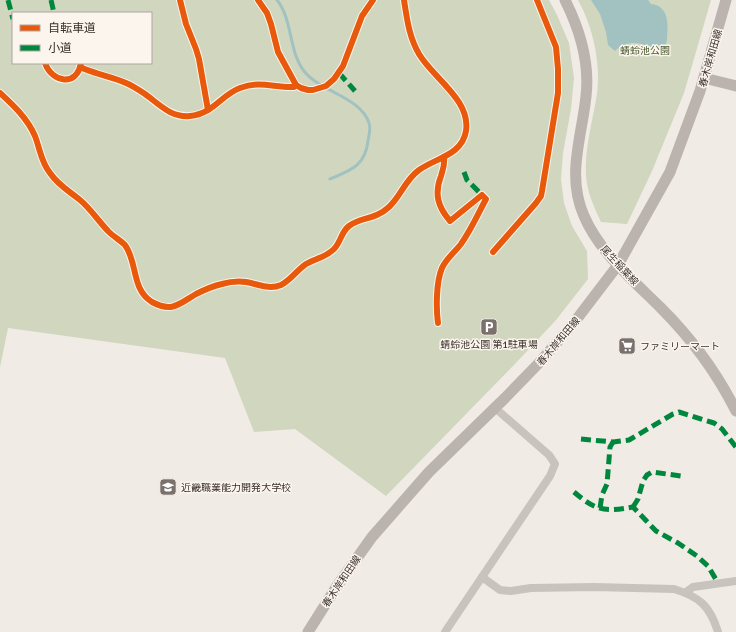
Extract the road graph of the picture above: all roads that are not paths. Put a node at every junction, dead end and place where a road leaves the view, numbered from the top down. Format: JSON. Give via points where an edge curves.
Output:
{"nodes":[{"id":1,"x":565,"y":0,"type":"edge"},
{"id":2,"x":726,"y":0,"type":"edge"},
{"id":3,"x":704,"y":78,"type":"junction"},
{"id":4,"x":736,"y":86,"type":"edge"},
{"id":5,"x":618,"y":265,"type":"junction"},
{"id":6,"x":495,"y":408,"type":"junction"},
{"id":7,"x":736,"y":411,"type":"edge"},
{"id":8,"x":482,"y":577,"type":"junction"},
{"id":9,"x":736,"y":581,"type":"edge"},
{"id":10,"x":686,"y":592,"type":"junction"},
{"id":11,"x":308,"y":632,"type":"edge"},
{"id":12,"x":445,"y":632,"type":"edge"},
{"id":13,"x":718,"y":632,"type":"edge"}],
"edges":[{"from":1,"to":5,"type":"main road","name":"尾生稲葉線","via":[[583,44],[587,78],[576,160],[577,197],[591,231]]},
{"from":2,"to":3,"type":"main road","name":"春木岸和田線"},
{"from":3,"to":4,"type":"main road"},
{"from":3,"to":5,"type":"main road","name":"春木岸和田線","via":[[670,172]]},
{"from":5,"to":6,"type":"main road","name":"春木岸和田線","via":[[573,324]]},
{"from":5,"to":7,"type":"main road","name":"尾生稲葉線","via":[[690,340],[714,372]]},
{"from":6,"to":8,"type":"street","via":[[549,455],[555,464],[550,476]]},
{"from":6,"to":11,"type":"main road","name":"春木岸和田線","via":[[429,472],[372,537]]},
{"from":8,"to":10,"type":"street","via":[[500,590],[511,591],[531,588],[640,587]]},
{"from":8,"to":12,"type":"street"},
{"from":9,"to":10,"type":"street","via":[[693,587]]},
{"from":10,"to":13,"type":"street","via":[[708,608]]}]}
